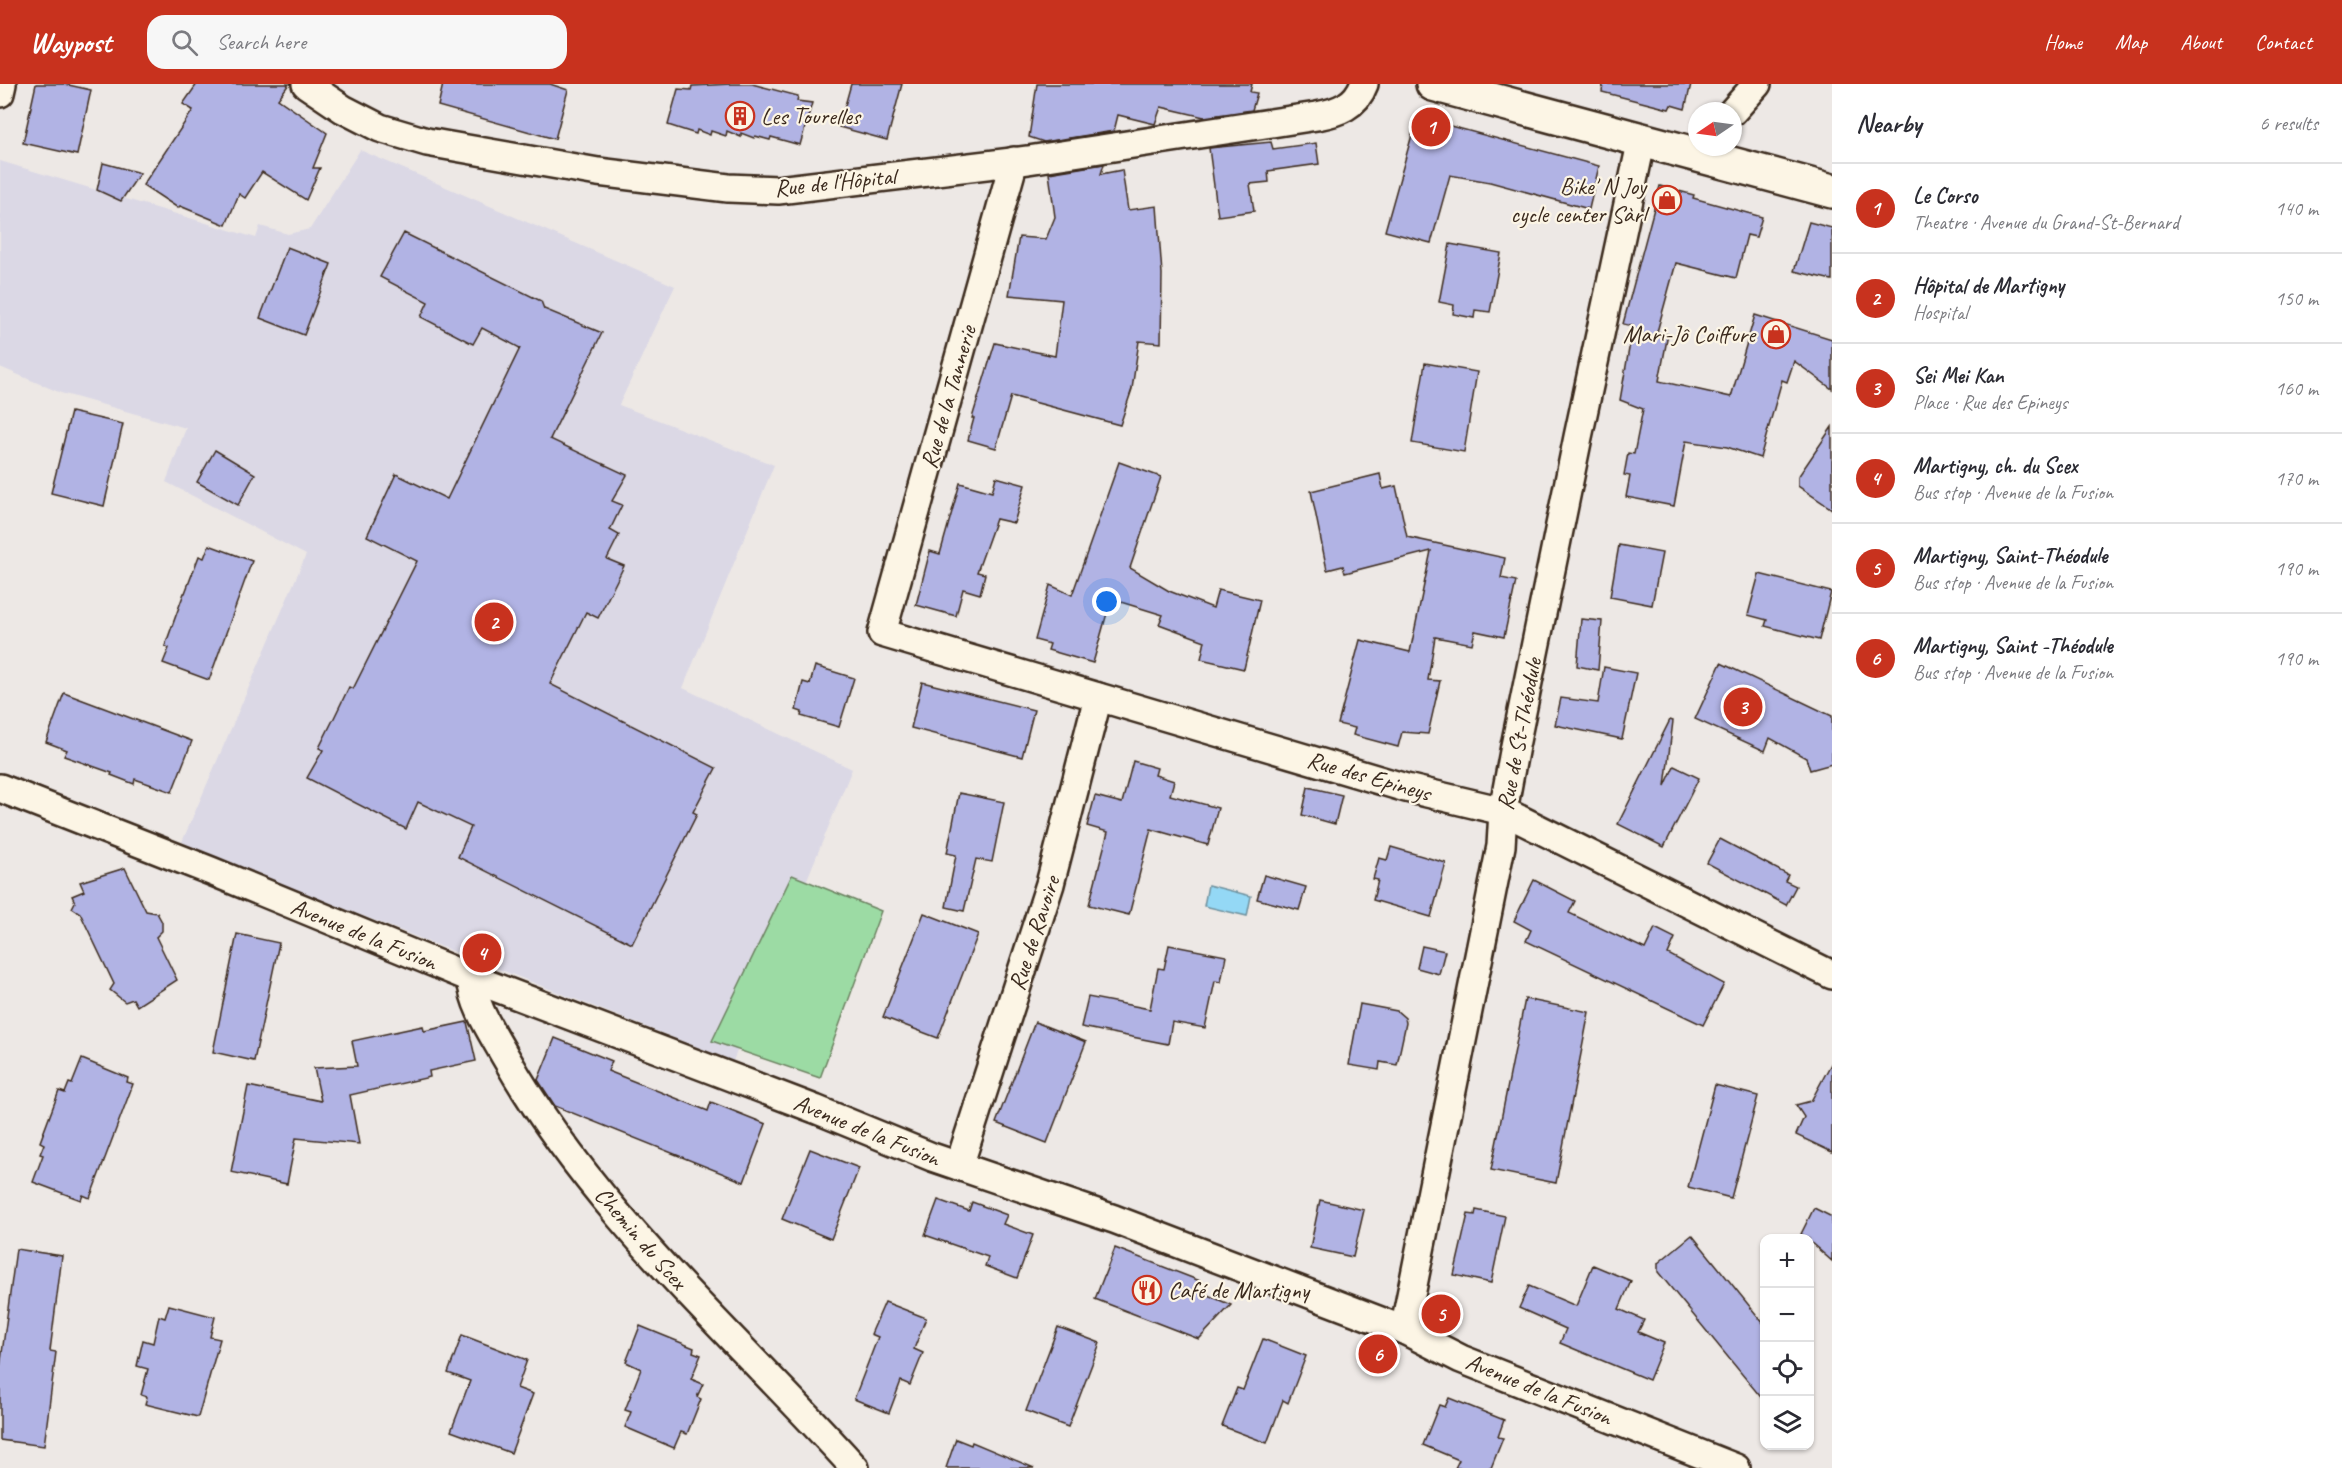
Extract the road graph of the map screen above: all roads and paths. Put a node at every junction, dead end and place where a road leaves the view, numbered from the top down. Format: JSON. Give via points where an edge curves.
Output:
{"nodes":[{"id":1,"x":2,"y":84,"type":"edge"},
{"id":2,"x":306,"y":84,"type":"edge"},
{"id":3,"x":1364,"y":84,"type":"edge"},
{"id":4,"x":1433,"y":84,"type":"edge"},
{"id":5,"x":1757,"y":84,"type":"edge"},
{"id":6,"x":1472,"y":88,"type":"edge"},
{"id":7,"x":0,"y":93,"type":"edge"},
{"id":8,"x":1741,"y":102,"type":"edge"},
{"id":9,"x":1642,"y":138,"type":"junction"},
{"id":10,"x":1688,"y":147,"type":"edge"},
{"id":11,"x":1724,"y":156,"type":"edge"},
{"id":12,"x":1014,"y":161,"type":"junction"},
{"id":13,"x":1832,"y":191,"type":"edge"},
{"id":14,"x":882,"y":633,"type":"joint"},
{"id":15,"x":1098,"y":697,"type":"junction"},
{"id":16,"x":0,"y":788,"type":"edge"},
{"id":17,"x":1503,"y":811,"type":"junction"},
{"id":18,"x":1832,"y":975,"type":"edge"},
{"id":19,"x":471,"y":978,"type":"junction"},
{"id":20,"x":959,"y":1166,"type":"junction"},
{"id":21,"x":1404,"y":1330,"type":"junction"},
{"id":22,"x":855,"y":1468,"type":"edge"},
{"id":23,"x":1736,"y":1468,"type":"edge"}],
"edges":[{"from":1,"to":7,"type":"street"},
{"from":2,"to":12,"type":"street","name":"Rue de l'Hôpital","via":[[343,110],[380,128],[427,142],[598,172],[728,188],[788,189]]},
{"from":3,"to":12,"type":"street","name":"Rue de l'Hôpital","via":[[1350,105],[1326,114]]},
{"from":4,"to":6,"type":"street"},
{"from":5,"to":8,"type":"street"},
{"from":6,"to":9,"type":"street"},
{"from":9,"to":10,"type":"street"},
{"from":9,"to":17,"type":"street","name":"Rue de St-Théodule"},
{"from":11,"to":13,"type":"street"},
{"from":12,"to":14,"type":"street","name":"Rue de la Tannerie"},
{"from":14,"to":15,"type":"street","name":"Rue des Epineys"},
{"from":15,"to":17,"type":"street","name":"Rue des Epineys","via":[[1406,788]]},
{"from":15,"to":20,"type":"street","name":"Rue de Ravoire","via":[[1050,884]]},
{"from":16,"to":19,"type":"street","name":"Avenue de la Fusion"},
{"from":17,"to":18,"type":"street","name":"Rue des Epineys"},
{"from":17,"to":21,"type":"street","name":"Rue de St-Théodule","via":[[1501,846]]},
{"from":19,"to":20,"type":"street","name":"Avenue de la Fusion"},
{"from":19,"to":22,"type":"street","name":"Chemin du Scex","via":[[477,1005],[520,1082],[597,1188],[698,1304]]},
{"from":20,"to":21,"type":"street","name":"Avenue de la Fusion","via":[[1114,1219]]},
{"from":21,"to":23,"type":"street","name":"Avenue de la Fusion","via":[[1461,1359]]}]}
